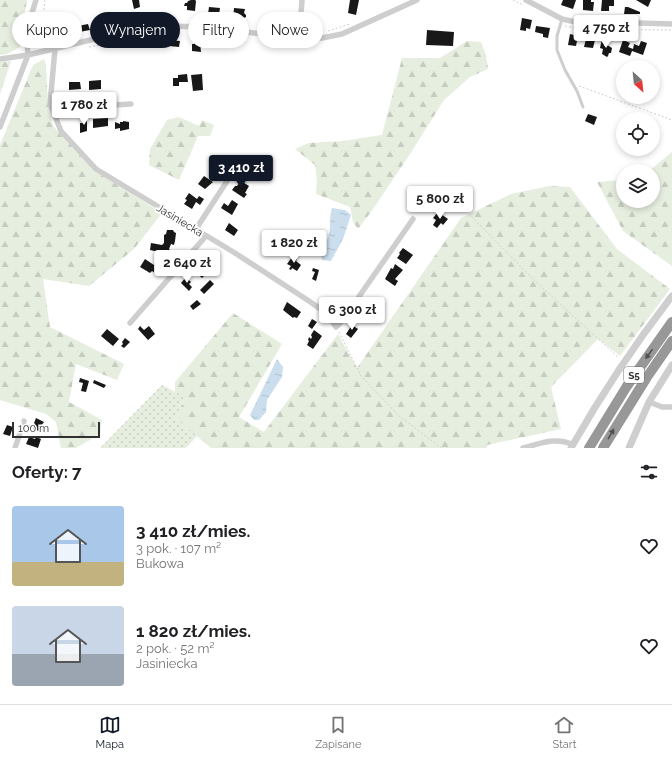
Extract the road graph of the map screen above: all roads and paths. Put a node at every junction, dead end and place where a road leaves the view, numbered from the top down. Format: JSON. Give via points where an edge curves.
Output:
{"nodes":[{"id":1,"x":36,"y":0,"type":"edge"},
{"id":2,"x":45,"y":0,"type":"edge"},
{"id":3,"x":302,"y":0,"type":"edge"},
{"id":4,"x":417,"y":0,"type":"edge"},
{"id":5,"x":526,"y":0,"type":"edge"},
{"id":6,"x":43,"y":12,"type":"edge"},
{"id":7,"x":301,"y":12,"type":"edge"},
{"id":8,"x":561,"y":22,"type":"junction"},
{"id":9,"x":672,"y":24,"type":"edge"},
{"id":10,"x":672,"y":30,"type":"edge"},
{"id":11,"x":257,"y":33,"type":"edge"},
{"id":12,"x":323,"y":38,"type":"edge"},
{"id":13,"x":90,"y":46,"type":"edge"},
{"id":14,"x":86,"y":47,"type":"dead end"},
{"id":15,"x":52,"y":50,"type":"junction"},
{"id":16,"x":28,"y":55,"type":"junction"},
{"id":17,"x":0,"y":59,"type":"edge"},
{"id":18,"x":573,"y":83,"type":"junction"},
{"id":19,"x":131,"y":104,"type":"dead end"},
{"id":20,"x":582,"y":107,"type":"dead end"},
{"id":21,"x":52,"y":109,"type":"junction"},
{"id":22,"x":672,"y":120,"type":"edge"},
{"id":23,"x":0,"y":127,"type":"edge"},
{"id":24,"x":231,"y":175,"type":"dead end"},
{"id":25,"x":469,"y":214,"type":"dead end"},
{"id":26,"x":412,"y":218,"type":"dead end"},
{"id":27,"x":196,"y":229,"type":"junction"},
{"id":28,"x":206,"y":236,"type":"junction"},
{"id":29,"x":672,"y":296,"type":"edge"},
{"id":30,"x":672,"y":322,"type":"edge"},
{"id":31,"x":130,"y":323,"type":"dead end"},
{"id":32,"x":336,"y":327,"type":"junction"},
{"id":33,"x":672,"y":341,"type":"edge"},
{"id":34,"x":624,"y":362,"type":"junction"},
{"id":35,"x":672,"y":365,"type":"edge"},
{"id":36,"x":648,"y":402,"type":"junction"},
{"id":37,"x":672,"y":407,"type":"edge"},
{"id":38,"x":24,"y":421,"type":"dead end"},
{"id":39,"x":572,"y":447,"type":"edge"},
{"id":40,"x":15,"y":448,"type":"edge"},
{"id":41,"x":441,"y":448,"type":"edge"},
{"id":42,"x":523,"y":448,"type":"edge"},
{"id":43,"x":589,"y":448,"type":"edge"},
{"id":44,"x":603,"y":448,"type":"edge"},
{"id":45,"x":628,"y":448,"type":"edge"}],
"edges":[{"from":1,"to":16,"type":"street","via":[[26,32]]},
{"from":2,"to":6,"type":"path"},
{"from":3,"to":7,"type":"street"},
{"from":4,"to":12,"type":"street","via":[[342,34]]},
{"from":5,"to":8,"type":"street"},
{"from":8,"to":9,"type":"street"},
{"from":8,"to":10,"type":"path","via":[[580,29]]},
{"from":8,"to":18,"type":"lane","via":[[557,50]]},
{"from":11,"to":15,"type":"street","via":[[204,27],[166,26],[145,28]]},
{"from":13,"to":14,"type":"path"},
{"from":15,"to":16,"type":"street"},
{"from":15,"to":21,"type":"street","name":"Jasiniecka"},
{"from":16,"to":17,"type":"street"},
{"from":16,"to":23,"type":"street"},
{"from":18,"to":20,"type":"lane"},
{"from":18,"to":22,"type":"path"},
{"from":19,"to":21,"type":"street"},
{"from":21,"to":27,"type":"street","name":"Jasiniecka","via":[[61,131],[96,169]]},
{"from":24,"to":27,"type":"street"},
{"from":25,"to":34,"type":"path","via":[[534,280]]},
{"from":26,"to":32,"type":"street"},
{"from":27,"to":28,"type":"street","name":"Jasiniecka"},
{"from":28,"to":31,"type":"street"},
{"from":28,"to":32,"type":"street","name":"Jasiniecka","via":[[309,301],[326,313]]},
{"from":29,"to":34,"type":"street"},
{"from":30,"to":43,"type":"highway","number":"S5","one_way":true,"via":[[630,381]]},
{"from":32,"to":41,"type":"path","via":[[361,376],[398,415]]},
{"from":44,"to":33,"type":"highway","number":"S5","one_way":true},
{"from":34,"to":39,"type":"street"},
{"from":35,"to":36,"type":"street"},
{"from":36,"to":37,"type":"street","via":[[662,407]]},
{"from":36,"to":45,"type":"street"},
{"from":38,"to":40,"type":"street"},
{"from":39,"to":42,"type":"street","via":[[567,442],[556,440]]}]}
